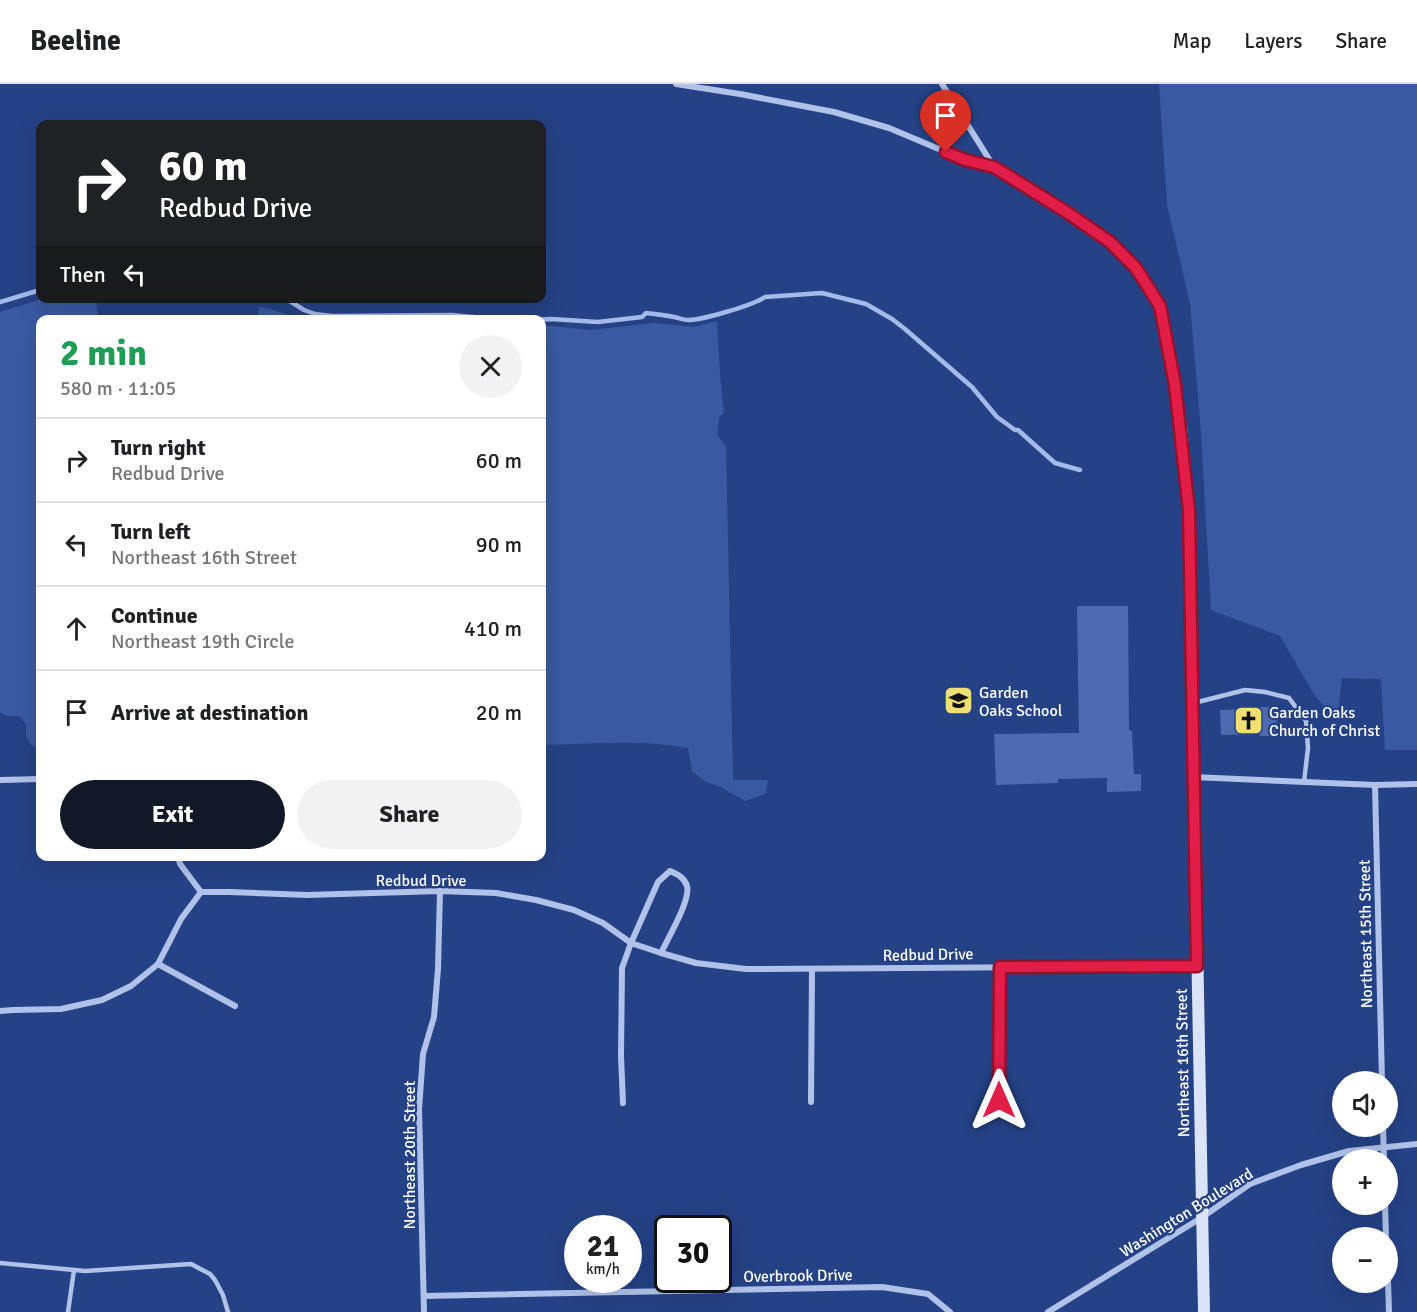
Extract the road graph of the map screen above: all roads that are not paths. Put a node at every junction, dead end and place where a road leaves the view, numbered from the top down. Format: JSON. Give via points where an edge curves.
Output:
{"nodes":[{"id":1,"x":676,"y":84,"type":"edge"},
{"id":2,"x":942,"y":84,"type":"edge"},
{"id":3,"x":994,"y":167,"type":"junction"},
{"id":4,"x":1180,"y":426,"type":"joint"},
{"id":5,"x":1192,"y":704,"type":"junction"},
{"id":6,"x":1193,"y":777,"type":"junction"},
{"id":7,"x":36,"y":779,"type":"edge"},
{"id":8,"x":0,"y":780,"type":"edge"},
{"id":9,"x":1304,"y":782,"type":"junction"},
{"id":10,"x":1417,"y":784,"type":"edge"},
{"id":11,"x":1375,"y":785,"type":"junction"},
{"id":12,"x":179,"y":861,"type":"edge"},
{"id":13,"x":440,"y":891,"type":"junction"},
{"id":14,"x":201,"y":892,"type":"junction"},
{"id":15,"x":631,"y":943,"type":"junction"},
{"id":16,"x":661,"y":953,"type":"junction"},
{"id":17,"x":158,"y":964,"type":"junction"},
{"id":18,"x":1197,"y":966,"type":"junction"},
{"id":19,"x":1000,"y":967,"type":"junction"},
{"id":20,"x":812,"y":969,"type":"junction"},
{"id":21,"x":236,"y":1006,"type":"dead end"},
{"id":22,"x":0,"y":1011,"type":"edge"},
{"id":23,"x":1382,"y":1071,"type":"edge"},
{"id":24,"x":999,"y":1100,"type":"dead end"},
{"id":25,"x":811,"y":1102,"type":"dead end"},
{"id":26,"x":623,"y":1103,"type":"dead end"},
{"id":27,"x":1383,"y":1137,"type":"edge"},
{"id":28,"x":1417,"y":1144,"type":"edge"},
{"id":29,"x":1383,"y":1147,"type":"junction"},
{"id":30,"x":1201,"y":1218,"type":"junction"},
{"id":31,"x":0,"y":1263,"type":"edge"},
{"id":32,"x":74,"y":1270,"type":"junction"},
{"id":33,"x":1388,"y":1293,"type":"edge"},
{"id":34,"x":424,"y":1296,"type":"junction"},
{"id":35,"x":68,"y":1312,"type":"edge"},
{"id":36,"x":228,"y":1312,"type":"edge"},
{"id":37,"x":424,"y":1312,"type":"edge"},
{"id":38,"x":950,"y":1312,"type":"edge"},
{"id":39,"x":1048,"y":1312,"type":"edge"},
{"id":40,"x":1204,"y":1312,"type":"edge"},
{"id":41,"x":1389,"y":1312,"type":"edge"}],
"edges":[{"from":1,"to":3,"type":"street","via":[[834,112],[890,128],[965,160]]},
{"from":2,"to":3,"type":"street","name":"Northeast 16th Street"},
{"from":3,"to":4,"type":"street","name":"Northeast 16th Street","via":[[1110,242],[1136,268],[1160,306]]},
{"from":4,"to":5,"type":"street","name":"Northeast 16th Street","via":[[1189,511]]},
{"from":5,"to":6,"type":"street","name":"Northeast 16th Street"},
{"from":5,"to":9,"type":"lane","via":[[1245,690],[1289,698],[1306,721]]},
{"from":6,"to":9,"type":"street"},
{"from":6,"to":18,"type":"street","name":"Northeast 16th Street"},
{"from":7,"to":8,"type":"street"},
{"from":9,"to":11,"type":"street"},
{"from":10,"to":11,"type":"street"},
{"from":11,"to":23,"type":"street","name":"Northeast 15th Street"},
{"from":12,"to":14,"type":"street"},
{"from":13,"to":14,"type":"street","name":"Redbud Drive","via":[[307,895]]},
{"from":13,"to":15,"type":"street","name":"Redbud Drive","via":[[496,893],[574,910],[603,923]]},
{"from":13,"to":34,"type":"street","name":"Northeast 20th Street","via":[[434,1017],[423,1054],[419,1109]]},
{"from":14,"to":17,"type":"street","via":[[181,919]]},
{"from":15,"to":16,"type":"street","name":"Redbud Drive"},
{"from":15,"to":16,"type":"street","via":[[658,882],[670,870],[681,875],[688,887],[685,907]]},
{"from":15,"to":26,"type":"street","via":[[622,968]]},
{"from":16,"to":20,"type":"street","name":"Redbud Drive","via":[[696,963],[746,969]]},
{"from":17,"to":21,"type":"street"},
{"from":17,"to":22,"type":"street","via":[[131,986],[102,1000],[61,1009]]},
{"from":18,"to":19,"type":"street","name":"Redbud Drive"},
{"from":18,"to":30,"type":"street","name":"Northeast 16th Street"},
{"from":19,"to":20,"type":"street","name":"Redbud Drive"},
{"from":19,"to":24,"type":"street"},
{"from":20,"to":25,"type":"street"},
{"from":27,"to":29,"type":"street"},
{"from":28,"to":29,"type":"street","name":"Washington Boulevard"},
{"from":29,"to":30,"type":"street","name":"Washington Boulevard","via":[[1349,1151],[1250,1184]]},
{"from":30,"to":39,"type":"street","name":"Washington Boulevard"},
{"from":30,"to":40,"type":"street","name":"Northeast 16th Street"},
{"from":31,"to":32,"type":"lane"},
{"from":32,"to":35,"type":"lane"},
{"from":32,"to":36,"type":"lane","via":[[191,1264],[215,1280]]},
{"from":33,"to":41,"type":"street"},
{"from":34,"to":37,"type":"street","name":"Northeast 20th Street"},
{"from":34,"to":38,"type":"street","name":"Overbrook Drive","via":[[882,1287],[928,1294]]}]}
